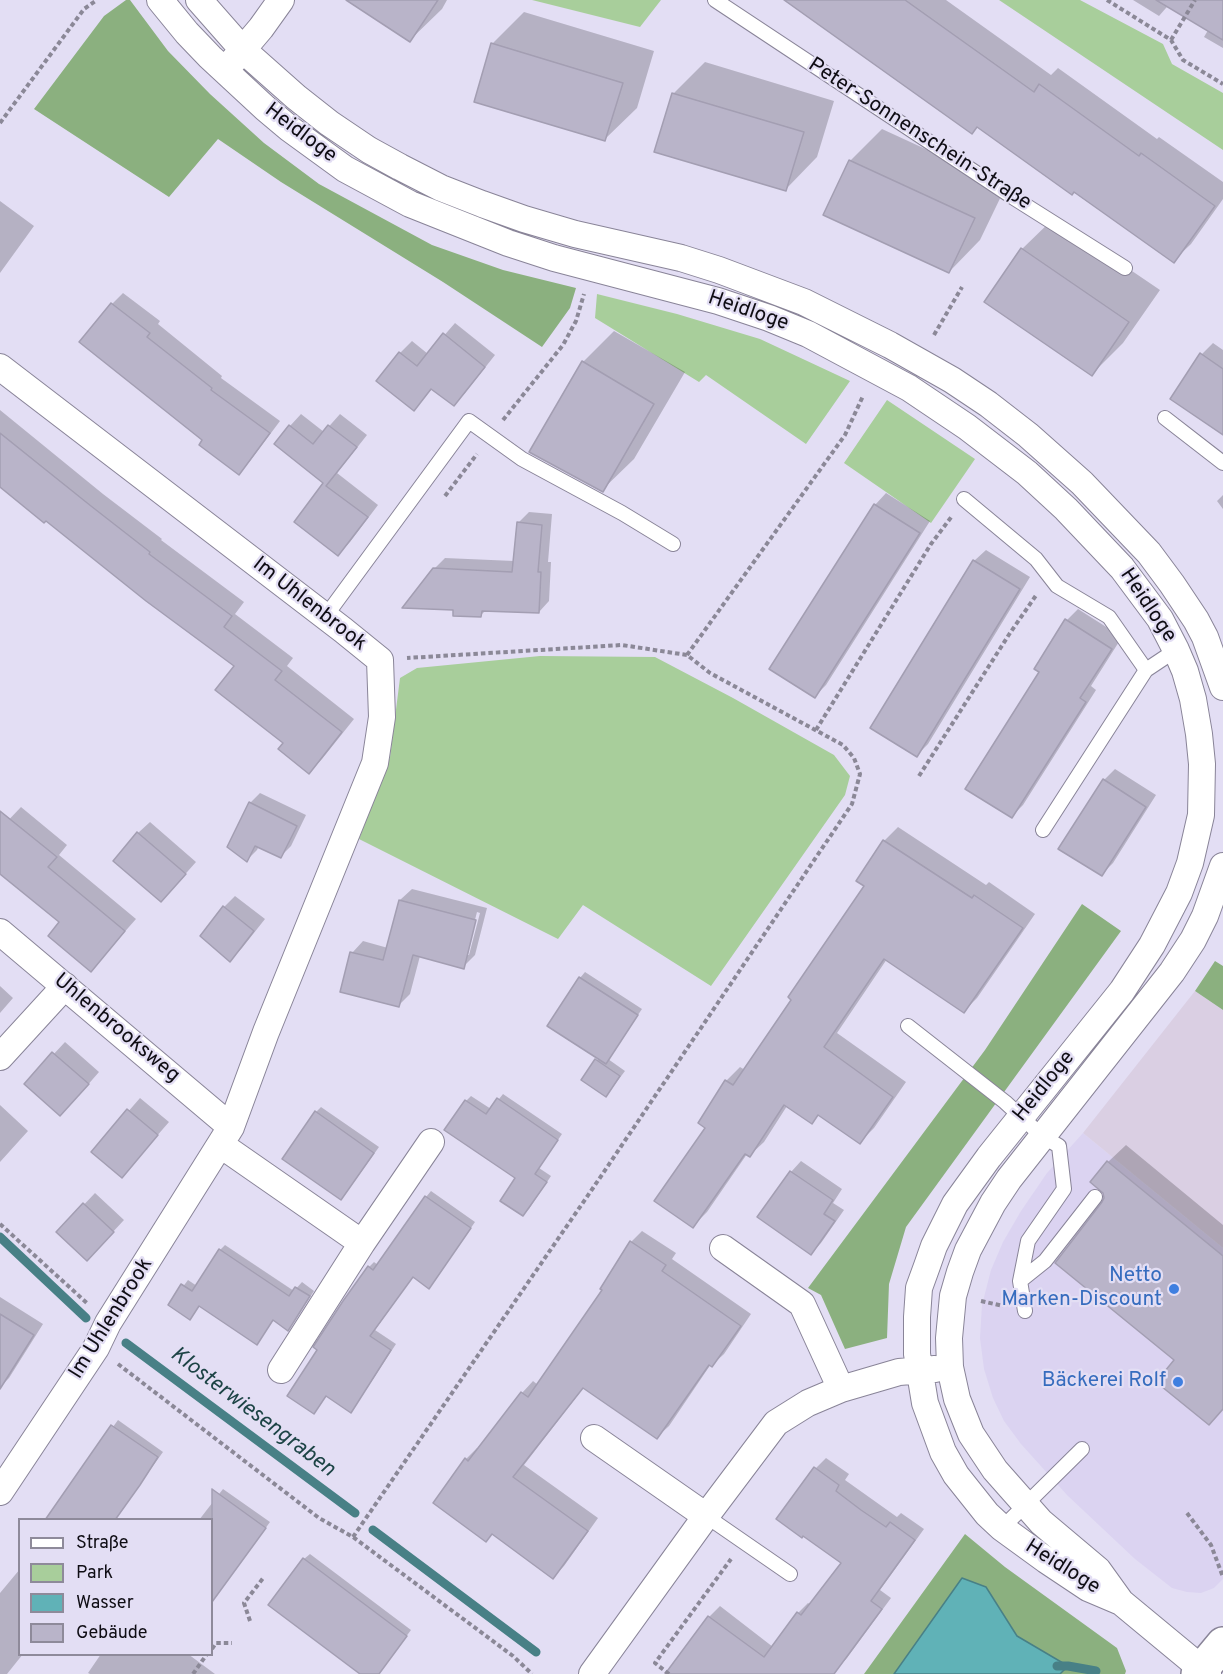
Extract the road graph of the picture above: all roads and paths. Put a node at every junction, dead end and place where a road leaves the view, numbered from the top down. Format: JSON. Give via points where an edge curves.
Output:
{"nodes":[{"id":1,"x":97,"y":0,"type":"edge"},
{"id":2,"x":160,"y":0,"type":"edge"},
{"id":3,"x":199,"y":0,"type":"edge"},
{"id":4,"x":281,"y":0,"type":"edge"},
{"id":5,"x":715,"y":0,"type":"edge"},
{"id":6,"x":1107,"y":0,"type":"edge"},
{"id":7,"x":1195,"y":0,"type":"edge"},
{"id":8,"x":1171,"y":40,"type":"junction"},
{"id":9,"x":243,"y":50,"type":"junction"},
{"id":10,"x":224,"y":70,"type":"junction"},
{"id":11,"x":1223,"y":84,"type":"edge"},
{"id":12,"x":0,"y":123,"type":"edge"},
{"id":13,"x":1125,"y":268,"type":"dead end"},
{"id":14,"x":587,"y":284,"type":"dead end"},
{"id":15,"x":962,"y":287,"type":"dead end"},
{"id":16,"x":934,"y":335,"type":"dead end"},
{"id":17,"x":0,"y":367,"type":"edge"},
{"id":18,"x":864,"y":395,"type":"dead end"},
{"id":19,"x":1165,"y":418,"type":"dead end"},
{"id":20,"x":491,"y":435,"type":"junction"},
{"id":21,"x":1223,"y":463,"type":"edge"},
{"id":22,"x":964,"y":499,"type":"joint"},
{"id":23,"x":442,"y":500,"type":"dead end"},
{"id":24,"x":673,"y":544,"type":"dead end"},
{"id":25,"x":1049,"y":576,"type":"junction"},
{"id":26,"x":325,"y":617,"type":"junction"},
{"id":27,"x":1214,"y":633,"type":"edge"},
{"id":28,"x":1176,"y":650,"type":"junction"},
{"id":29,"x":687,"y":655,"type":"junction"},
{"id":30,"x":380,"y":660,"type":"junction"},
{"id":31,"x":1146,"y":669,"type":"junction"},
{"id":32,"x":1223,"y":687,"type":"edge"},
{"id":33,"x":816,"y":730,"type":"junction"},
{"id":34,"x":919,"y":776,"type":"dead end"},
{"id":35,"x":1043,"y":830,"type":"dead end"},
{"id":36,"x":1223,"y":866,"type":"edge"},
{"id":37,"x":0,"y":932,"type":"edge"},
{"id":38,"x":64,"y":986,"type":"junction"},
{"id":39,"x":908,"y":1026,"type":"dead end"},
{"id":40,"x":0,"y":1057,"type":"edge"},
{"id":41,"x":1021,"y":1117,"type":"junction"},
{"id":42,"x":226,"y":1136,"type":"junction"},
{"id":43,"x":1042,"y":1136,"type":"junction"},
{"id":44,"x":431,"y":1142,"type":"dead end"},
{"id":45,"x":1095,"y":1197,"type":"dead end"},
{"id":46,"x":0,"y":1224,"type":"edge"},
{"id":47,"x":362,"y":1243,"type":"junction"},
{"id":48,"x":723,"y":1248,"type":"dead end"},
{"id":49,"x":1020,"y":1281,"type":"junction"},
{"id":50,"x":976,"y":1300,"type":"dead end"},
{"id":51,"x":1025,"y":1311,"type":"joint"},
{"id":52,"x":108,"y":1323,"type":"junction"},
{"id":53,"x":96,"y":1348,"type":"junction"},
{"id":54,"x":950,"y":1367,"type":"junction"},
{"id":55,"x":281,"y":1370,"type":"dead end"},
{"id":56,"x":919,"y":1371,"type":"junction"},
{"id":57,"x":841,"y":1389,"type":"junction"},
{"id":58,"x":594,"y":1438,"type":"dead end"},
{"id":59,"x":1082,"y":1449,"type":"dead end"},
{"id":60,"x":0,"y":1492,"type":"edge"},
{"id":61,"x":1025,"y":1505,"type":"junction"},
{"id":62,"x":1187,"y":1513,"type":"dead end"},
{"id":63,"x":705,"y":1516,"type":"junction"},
{"id":64,"x":1002,"y":1528,"type":"junction"},
{"id":65,"x":353,"y":1537,"type":"junction"},
{"id":66,"x":744,"y":1542,"type":"junction"},
{"id":67,"x":790,"y":1574,"type":"dead end"},
{"id":68,"x":264,"y":1577,"type":"dead end"},
{"id":69,"x":1223,"y":1577,"type":"edge"},
{"id":70,"x":1121,"y":1602,"type":"junction"},
{"id":71,"x":250,"y":1621,"type":"dead end"},
{"id":72,"x":232,"y":1643,"type":"dead end"},
{"id":73,"x":1223,"y":1644,"type":"edge"},
{"id":74,"x":213,"y":1648,"type":"edge"},
{"id":75,"x":206,"y":1656,"type":"edge"},
{"id":76,"x":1203,"y":1672,"type":"edge"},
{"id":77,"x":193,"y":1674,"type":"edge"},
{"id":78,"x":532,"y":1674,"type":"edge"},
{"id":79,"x":592,"y":1674,"type":"edge"},
{"id":80,"x":669,"y":1674,"type":"edge"}],
"edges":[{"from":1,"to":12,"type":"path","via":[[84,9]]},
{"from":2,"to":10,"type":"street","name":"Heidloge"},
{"from":3,"to":9,"type":"street","name":"Heidloge"},
{"from":4,"to":9,"type":"street"},
{"from":5,"to":13,"type":"lane","name":"Peter-Sonnenschein-Straße"},
{"from":6,"to":8,"type":"path"},
{"from":7,"to":8,"type":"path"},
{"from":8,"to":11,"type":"path","via":[[1183,60]]},
{"from":9,"to":10,"type":"street"},
{"from":9,"to":27,"type":"street","name":"Heidloge","via":[[337,128],[369,150],[441,188],[525,219],[681,258],[758,284],[856,327],[951,380],[1028,435],[1082,483],[1149,553],[1196,620]]},
{"from":10,"to":28,"type":"street","name":"Heidloge","via":[[317,149],[410,204],[554,258],[688,292],[770,318],[909,388],[1027,473],[1066,509],[1130,577]]},
{"from":14,"to":20,"type":"path","via":[[576,321],[563,345]]},
{"from":15,"to":16,"type":"path"},
{"from":17,"to":26,"type":"street","name":"Im Uhlenbrook"},
{"from":18,"to":29,"type":"path","via":[[845,435]]},
{"from":19,"to":21,"type":"lane"},
{"from":20,"to":23,"type":"path"},
{"from":20,"to":24,"type":"lane","via":[[522,459]]},
{"from":20,"to":26,"type":"lane","via":[[469,421]]},
{"from":22,"to":25,"type":"lane","via":[[1036,559]]},
{"from":22,"to":33,"type":"path"},
{"from":25,"to":31,"type":"lane","via":[[1057,586],[1109,617]]},
{"from":25,"to":34,"type":"path"},
{"from":26,"to":30,"type":"street","name":"Im Uhlenbrook"},
{"from":27,"to":28,"type":"street"},
{"from":27,"to":32,"type":"street","name":"Heidloge"},
{"from":28,"to":31,"type":"lane"},
{"from":28,"to":41,"type":"street","name":"Heidloge","via":[[1193,699],[1202,764],[1201,815],[1190,863],[1164,924],[1122,991]]},
{"from":29,"to":30,"type":"path","via":[[622,645]]},
{"from":29,"to":33,"type":"path","via":[[710,673]]},
{"from":30,"to":42,"type":"street","name":"Im Uhlenbrook","via":[[382,717],[375,764]]},
{"from":31,"to":35,"type":"lane"},
{"from":33,"to":65,"type":"path","via":[[843,745],[854,758],[860,774],[852,804]]},
{"from":36,"to":43,"type":"street","name":"Heidloge","via":[[1205,916],[1172,972]]},
{"from":37,"to":38,"type":"street","name":"Uhlenbrooksweg"},
{"from":38,"to":40,"type":"street"},
{"from":38,"to":42,"type":"street","name":"Uhlenbrooksweg"},
{"from":39,"to":41,"type":"lane"},
{"from":41,"to":43,"type":"lane"},
{"from":41,"to":56,"type":"street","name":"Heidloge","via":[[955,1204],[934,1246],[920,1288]]},
{"from":42,"to":47,"type":"street"},
{"from":42,"to":52,"type":"street","name":"Im Uhlenbrook"},
{"from":43,"to":49,"type":"lane","via":[[1059,1146],[1064,1189],[1029,1241]]},
{"from":43,"to":54,"type":"street","name":"Heidloge","via":[[1009,1179],[968,1250],[953,1296]]},
{"from":44,"to":47,"type":"street"},
{"from":45,"to":49,"type":"lane","via":[[1046,1261]]},
{"from":46,"to":52,"type":"path"},
{"from":47,"to":55,"type":"street"},
{"from":48,"to":57,"type":"street","via":[[802,1304]]},
{"from":49,"to":51,"type":"lane"},
{"from":50,"to":51,"type":"path"},
{"from":52,"to":53,"type":"street","name":"Im Uhlenbrook"},
{"from":53,"to":60,"type":"street","name":"Im Uhlenbrook"},
{"from":53,"to":65,"type":"path","via":[[319,1518]]},
{"from":54,"to":56,"type":"street"},
{"from":54,"to":61,"type":"street","name":"Heidloge","via":[[971,1434]]},
{"from":56,"to":57,"type":"street","via":[[899,1372]]},
{"from":56,"to":64,"type":"street","name":"Heidloge","via":[[925,1403],[943,1452],[972,1496]]},
{"from":57,"to":63,"type":"street","via":[[776,1423]]},
{"from":58,"to":63,"type":"street"},
{"from":59,"to":61,"type":"lane"},
{"from":61,"to":64,"type":"lane"},
{"from":61,"to":70,"type":"street","name":"Heidloge","via":[[1098,1570]]},
{"from":62,"to":69,"type":"path","via":[[1211,1545]]},
{"from":63,"to":66,"type":"lane"},
{"from":63,"to":79,"type":"street"},
{"from":64,"to":70,"type":"street","name":"Heidloge","via":[[1088,1588]]},
{"from":65,"to":78,"type":"path"},
{"from":66,"to":67,"type":"lane"},
{"from":66,"to":80,"type":"path","via":[[655,1663]]},
{"from":68,"to":71,"type":"path","via":[[244,1603]]},
{"from":70,"to":76,"type":"street","name":"Heidloge"},
{"from":72,"to":74,"type":"path","via":[[216,1643]]},
{"from":73,"to":76,"type":"street"},
{"from":75,"to":77,"type":"path"}]}
